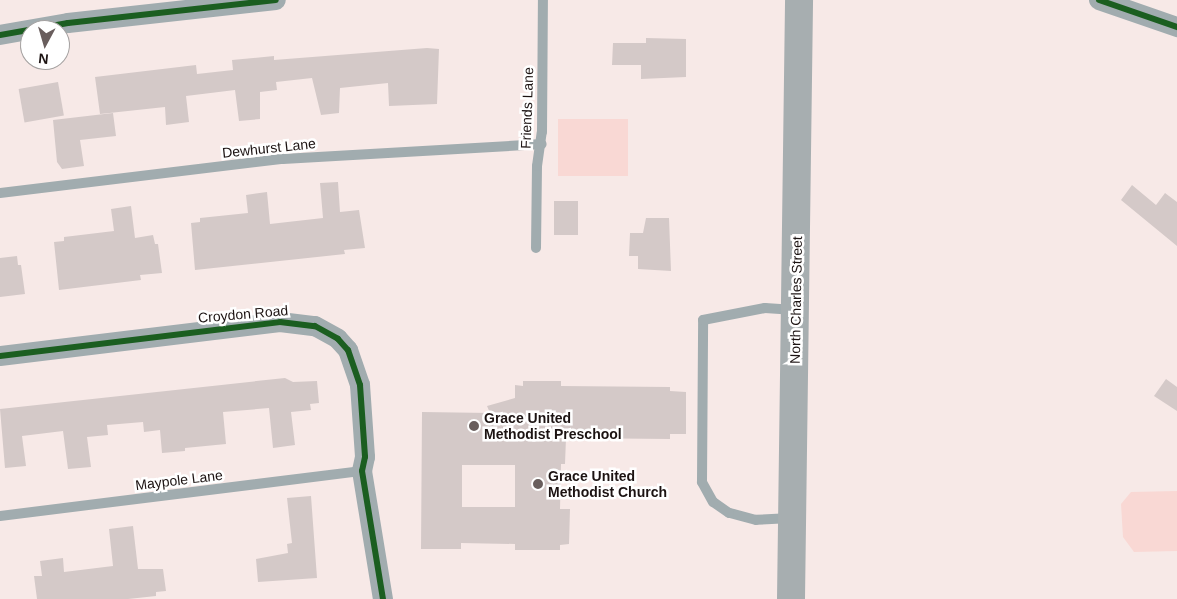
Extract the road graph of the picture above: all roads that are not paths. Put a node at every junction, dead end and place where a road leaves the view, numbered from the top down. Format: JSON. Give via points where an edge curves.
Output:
{"nodes":[{"id":1,"x":276,"y":0,"type":"edge"},
{"id":2,"x":543,"y":0,"type":"edge"},
{"id":3,"x":799,"y":0,"type":"edge"},
{"id":4,"x":1099,"y":0,"type":"edge"},
{"id":5,"x":1177,"y":27,"type":"edge"},
{"id":6,"x":0,"y":35,"type":"edge"},
{"id":7,"x":542,"y":144,"type":"junction"},
{"id":8,"x":0,"y":193,"type":"edge"},
{"id":9,"x":536,"y":248,"type":"dead end"},
{"id":10,"x":796,"y":310,"type":"junction"},
{"id":11,"x":0,"y":356,"type":"edge"},
{"id":12,"x":362,"y":472,"type":"junction"},
{"id":13,"x":0,"y":516,"type":"edge"},
{"id":14,"x":793,"y":518,"type":"junction"},
{"id":15,"x":383,"y":599,"type":"edge"},
{"id":16,"x":791,"y":599,"type":"edge"}],
"edges":[{"from":1,"to":6,"type":"street","via":[[68,23]]},
{"from":2,"to":7,"type":"lane","name":"Friends Lane"},
{"from":3,"to":10,"type":"main road","name":"North Charles Street"},
{"from":4,"to":5,"type":"street"},
{"from":7,"to":8,"type":"lane","name":"Dewhurst Lane","via":[[283,159]]},
{"from":7,"to":9,"type":"lane","name":"Friends Lane","via":[[537,166]]},
{"from":10,"to":14,"type":"main road","name":"North Charles Street"},
{"from":10,"to":14,"type":"lane","via":[[765,308],[703,320],[702,482],[713,502],[729,513],[756,520]]},
{"from":11,"to":12,"type":"street","name":"Croydon Road","via":[[280,322],[314,326],[338,339],[348,350],[356,369],[365,457]]},
{"from":12,"to":13,"type":"lane","name":"Maypole Lane"},
{"from":12,"to":15,"type":"street","name":"Croydon Road"},
{"from":14,"to":16,"type":"main road","name":"North Charles Street"}]}
